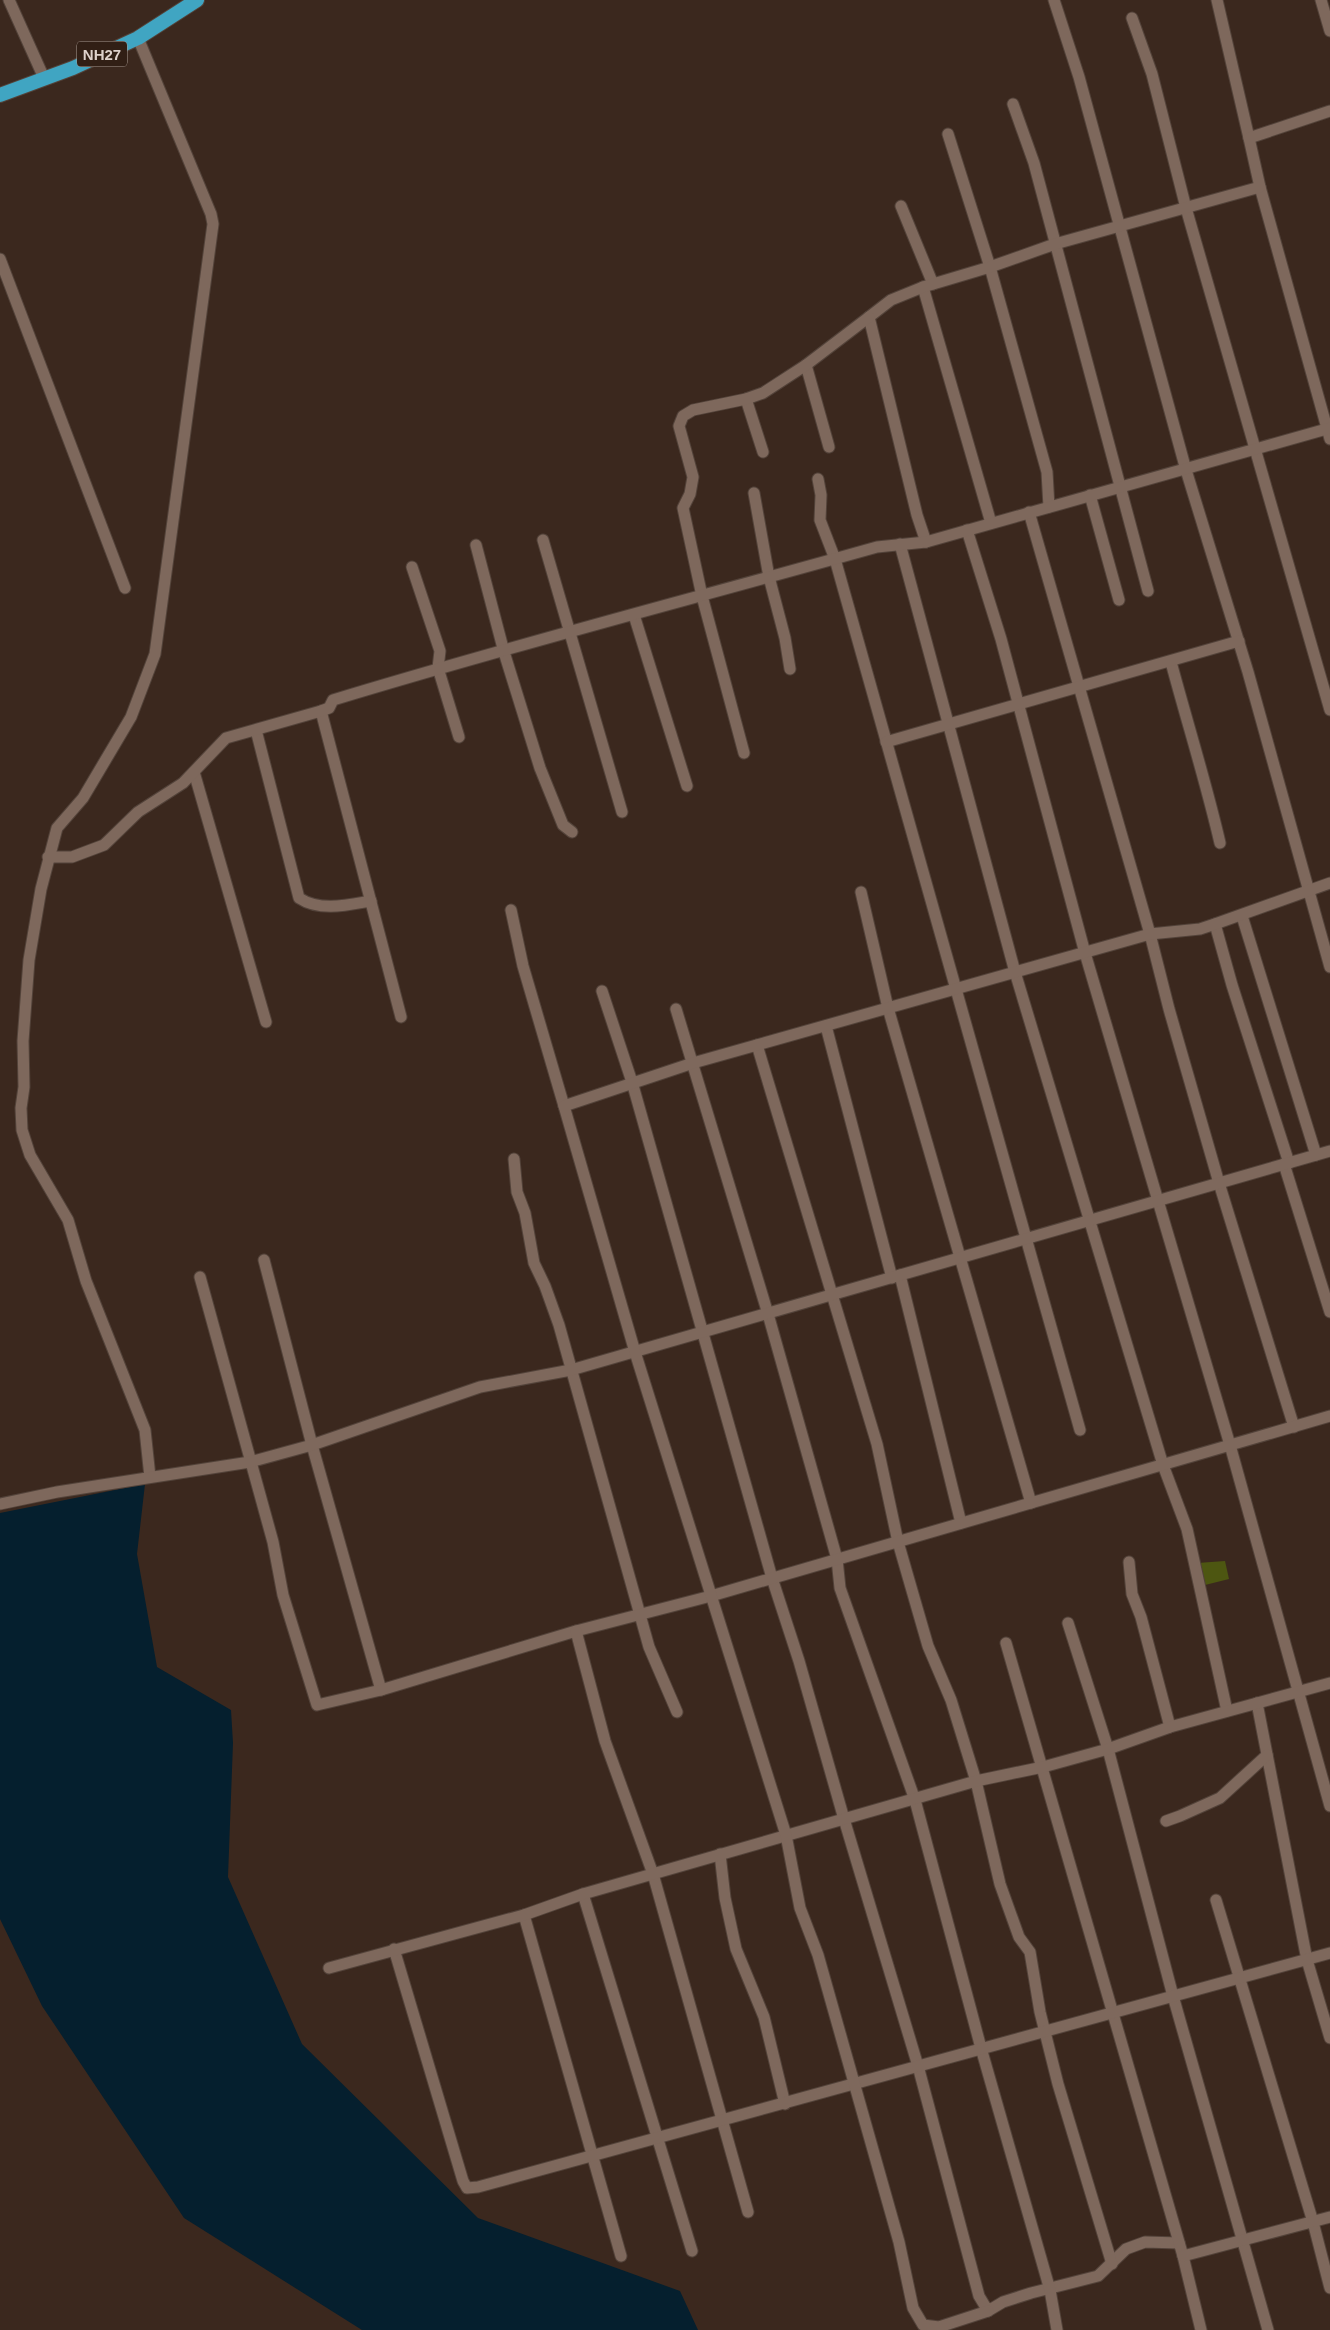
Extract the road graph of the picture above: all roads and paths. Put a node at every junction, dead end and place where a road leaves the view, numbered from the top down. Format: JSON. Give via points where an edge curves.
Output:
{"nodes":[{"id":1,"x":9,"y":0,"type":"edge"},
{"id":2,"x":197,"y":0,"type":"edge"},
{"id":3,"x":1054,"y":0,"type":"edge"},
{"id":4,"x":1217,"y":0,"type":"edge"},
{"id":5,"x":1321,"y":0,"type":"edge"},
{"id":6,"x":1132,"y":18,"type":"dead end"},
{"id":7,"x":1330,"y":31,"type":"edge"},
{"id":8,"x":138,"y":38,"type":"junction"},
{"id":9,"x":44,"y":78,"type":"junction"},
{"id":10,"x":0,"y":95,"type":"edge"},
{"id":11,"x":1013,"y":104,"type":"dead end"},
{"id":12,"x":1330,"y":111,"type":"edge"},
{"id":13,"x":948,"y":134,"type":"dead end"},
{"id":14,"x":1249,"y":138,"type":"junction"},
{"id":15,"x":1260,"y":187,"type":"junction"},
{"id":16,"x":901,"y":206,"type":"dead end"},
{"id":17,"x":1186,"y":208,"type":"junction"},
{"id":18,"x":1121,"y":226,"type":"junction"},
{"id":19,"x":1055,"y":244,"type":"junction"},
{"id":20,"x":0,"y":259,"type":"edge"},
{"id":21,"x":990,"y":267,"type":"junction"},
{"id":22,"x":928,"y":286,"type":"junction"},
{"id":23,"x":12,"y":291,"type":"junction"},
{"id":24,"x":0,"y":294,"type":"edge"},
{"id":25,"x":869,"y":317,"type":"junction"},
{"id":26,"x":806,"y":365,"type":"junction"},
{"id":27,"x":746,"y":399,"type":"junction"},
{"id":28,"x":1329,"y":432,"type":"edge"},
{"id":29,"x":829,"y":446,"type":"dead end"},
{"id":30,"x":1255,"y":450,"type":"junction"},
{"id":31,"x":763,"y":452,"type":"dead end"},
{"id":32,"x":1186,"y":470,"type":"junction"},
{"id":33,"x":818,"y":479,"type":"dead end"},
{"id":34,"x":1121,"y":486,"type":"junction"},
{"id":35,"x":754,"y":494,"type":"dead end"},
{"id":36,"x":1090,"y":495,"type":"junction"},
{"id":37,"x":1049,"y":507,"type":"junction"},
{"id":38,"x":1029,"y":512,"type":"junction"},
{"id":39,"x":991,"y":523,"type":"junction"},
{"id":40,"x":967,"y":530,"type":"junction"},
{"id":41,"x":543,"y":540,"type":"dead end"},
{"id":42,"x":926,"y":542,"type":"junction"},
{"id":43,"x":900,"y":544,"type":"junction"},
{"id":44,"x":476,"y":545,"type":"dead end"},
{"id":45,"x":835,"y":559,"type":"junction"},
{"id":46,"x":412,"y":567,"type":"dead end"},
{"id":47,"x":769,"y":577,"type":"junction"},
{"id":48,"x":125,"y":588,"type":"dead end"},
{"id":49,"x":1148,"y":591,"type":"dead end"},
{"id":50,"x":702,"y":596,"type":"junction"},
{"id":51,"x":1119,"y":600,"type":"dead end"},
{"id":52,"x":634,"y":615,"type":"junction"},
{"id":53,"x":572,"y":633,"type":"junction"},
{"id":54,"x":1239,"y":641,"type":"junction"},
{"id":55,"x":504,"y":652,"type":"junction"},
{"id":56,"x":1171,"y":662,"type":"junction"},
{"id":57,"x":438,"y":668,"type":"junction"},
{"id":58,"x":790,"y":669,"type":"dead end"},
{"id":59,"x":1078,"y":686,"type":"junction"},
{"id":60,"x":1017,"y":704,"type":"junction"},
{"id":61,"x":1330,"y":710,"type":"edge"},
{"id":62,"x":321,"y":711,"type":"junction"},
{"id":63,"x":949,"y":725,"type":"junction"},
{"id":64,"x":256,"y":730,"type":"junction"},
{"id":65,"x":459,"y":737,"type":"dead end"},
{"id":66,"x":886,"y":742,"type":"junction"},
{"id":67,"x":744,"y":753,"type":"dead end"},
{"id":68,"x":194,"y":772,"type":"junction"},
{"id":69,"x":687,"y":786,"type":"dead end"},
{"id":70,"x":622,"y":812,"type":"dead end"},
{"id":71,"x":572,"y":832,"type":"dead end"},
{"id":72,"x":1220,"y":843,"type":"dead end"},
{"id":73,"x":48,"y":856,"type":"junction"},
{"id":74,"x":1330,"y":883,"type":"edge"},
{"id":75,"x":1307,"y":890,"type":"junction"},
{"id":76,"x":861,"y":892,"type":"dead end"},
{"id":77,"x":371,"y":901,"type":"junction"},
{"id":78,"x":511,"y":910,"type":"dead end"},
{"id":79,"x":1242,"y":916,"type":"junction"},
{"id":80,"x":1215,"y":924,"type":"junction"},
{"id":81,"x":1150,"y":934,"type":"junction"},
{"id":82,"x":1085,"y":953,"type":"junction"},
{"id":83,"x":1330,"y":967,"type":"edge"},
{"id":84,"x":1015,"y":972,"type":"junction"},
{"id":85,"x":602,"y":990,"type":"dead end"},
{"id":86,"x":954,"y":990,"type":"junction"},
{"id":87,"x":888,"y":1008,"type":"junction"},
{"id":88,"x":676,"y":1009,"type":"dead end"},
{"id":89,"x":401,"y":1017,"type":"dead end"},
{"id":90,"x":266,"y":1022,"type":"dead end"},
{"id":91,"x":826,"y":1026,"type":"junction"},
{"id":92,"x":757,"y":1045,"type":"junction"},
{"id":93,"x":693,"y":1063,"type":"junction"},
{"id":94,"x":632,"y":1082,"type":"junction"},
{"id":95,"x":564,"y":1106,"type":"junction"},
{"id":96,"x":1330,"y":1151,"type":"edge"},
{"id":97,"x":1316,"y":1155,"type":"junction"},
{"id":98,"x":514,"y":1159,"type":"dead end"},
{"id":99,"x":1286,"y":1164,"type":"junction"},
{"id":100,"x":1219,"y":1183,"type":"junction"},
{"id":101,"x":1158,"y":1201,"type":"junction"},
{"id":102,"x":1090,"y":1220,"type":"junction"},
{"id":103,"x":1025,"y":1239,"type":"junction"},
{"id":104,"x":960,"y":1258,"type":"junction"},
{"id":105,"x":264,"y":1260,"type":"dead end"},
{"id":106,"x":200,"y":1277,"type":"dead end"},
{"id":107,"x":896,"y":1277,"type":"junction"},
{"id":108,"x":831,"y":1294,"type":"junction"},
{"id":109,"x":1330,"y":1312,"type":"edge"},
{"id":110,"x":768,"y":1314,"type":"junction"},
{"id":111,"x":704,"y":1332,"type":"junction"},
{"id":112,"x":635,"y":1352,"type":"junction"},
{"id":113,"x":571,"y":1370,"type":"junction"},
{"id":114,"x":1330,"y":1416,"type":"edge"},
{"id":115,"x":1294,"y":1427,"type":"junction"},
{"id":116,"x":1080,"y":1430,"type":"dead end"},
{"id":117,"x":1230,"y":1445,"type":"junction"},
{"id":118,"x":312,"y":1446,"type":"junction"},
{"id":119,"x":250,"y":1462,"type":"junction"},
{"id":120,"x":1163,"y":1465,"type":"junction"},
{"id":121,"x":150,"y":1477,"type":"junction"},
{"id":122,"x":1032,"y":1503,"type":"junction"},
{"id":123,"x":0,"y":1504,"type":"edge"},
{"id":124,"x":961,"y":1523,"type":"junction"},
{"id":125,"x":898,"y":1542,"type":"junction"},
{"id":126,"x":837,"y":1559,"type":"junction"},
{"id":127,"x":1129,"y":1562,"type":"dead end"},
{"id":128,"x":772,"y":1578,"type":"junction"},
{"id":129,"x":712,"y":1596,"type":"junction"},
{"id":130,"x":642,"y":1614,"type":"junction"},
{"id":131,"x":1068,"y":1623,"type":"dead end"},
{"id":132,"x":576,"y":1631,"type":"junction"},
{"id":133,"x":1006,"y":1643,"type":"dead end"},
{"id":134,"x":1330,"y":1683,"type":"edge"},
{"id":135,"x":381,"y":1690,"type":"junction"},
{"id":136,"x":1297,"y":1692,"type":"junction"},
{"id":137,"x":1257,"y":1703,"type":"junction"},
{"id":138,"x":1227,"y":1711,"type":"junction"},
{"id":139,"x":677,"y":1712,"type":"dead end"},
{"id":140,"x":1170,"y":1727,"type":"junction"},
{"id":141,"x":1108,"y":1749,"type":"junction"},
{"id":142,"x":1267,"y":1755,"type":"junction"},
{"id":143,"x":1043,"y":1767,"type":"junction"},
{"id":144,"x":976,"y":1781,"type":"junction"},
{"id":145,"x":915,"y":1800,"type":"junction"},
{"id":146,"x":1330,"y":1806,"type":"edge"},
{"id":147,"x":844,"y":1819,"type":"junction"},
{"id":148,"x":1166,"y":1820,"type":"dead end"},
{"id":149,"x":786,"y":1836,"type":"junction"},
{"id":150,"x":720,"y":1854,"type":"junction"},
{"id":151,"x":653,"y":1874,"type":"junction"},
{"id":152,"x":583,"y":1894,"type":"junction"},
{"id":153,"x":1216,"y":1900,"type":"dead end"},
{"id":154,"x":524,"y":1914,"type":"junction"},
{"id":155,"x":394,"y":1949,"type":"junction"},
{"id":156,"x":1330,"y":1953,"type":"edge"},
{"id":157,"x":1307,"y":1960,"type":"junction"},
{"id":158,"x":329,"y":1968,"type":"dead end"},
{"id":159,"x":1240,"y":1979,"type":"junction"},
{"id":160,"x":1173,"y":1996,"type":"junction"},
{"id":161,"x":1112,"y":2012,"type":"junction"},
{"id":162,"x":1045,"y":2031,"type":"junction"},
{"id":163,"x":1330,"y":2038,"type":"edge"},
{"id":164,"x":981,"y":2048,"type":"junction"},
{"id":165,"x":918,"y":2066,"type":"junction"},
{"id":166,"x":854,"y":2085,"type":"junction"},
{"id":167,"x":785,"y":2104,"type":"junction"},
{"id":168,"x":721,"y":2121,"type":"junction"},
{"id":169,"x":657,"y":2139,"type":"junction"},
{"id":170,"x":594,"y":2157,"type":"junction"},
{"id":171,"x":748,"y":2212,"type":"dead end"},
{"id":172,"x":1330,"y":2217,"type":"edge"},
{"id":173,"x":1313,"y":2222,"type":"junction"},
{"id":174,"x":1242,"y":2240,"type":"junction"},
{"id":175,"x":1179,"y":2243,"type":"junction"},
{"id":176,"x":692,"y":2251,"type":"dead end"},
{"id":177,"x":621,"y":2256,"type":"dead end"},
{"id":178,"x":1183,"y":2256,"type":"junction"},
{"id":179,"x":1112,"y":2264,"type":"junction"},
{"id":180,"x":1330,"y":2288,"type":"edge"},
{"id":181,"x":1050,"y":2290,"type":"junction"},
{"id":182,"x":988,"y":2311,"type":"junction"},
{"id":183,"x":923,"y":2328,"type":"edge"},
{"id":184,"x":1057,"y":2330,"type":"edge"},
{"id":185,"x":1201,"y":2330,"type":"edge"},
{"id":186,"x":1268,"y":2330,"type":"edge"}],
"edges":[{"from":1,"to":9,"type":"street"},
{"from":2,"to":8,"type":"highway","number":"NH27"},
{"from":3,"to":18,"type":"street"},
{"from":4,"to":14,"type":"street"},
{"from":5,"to":7,"type":"street"},
{"from":6,"to":17,"type":"street","via":[[1152,74]]},
{"from":8,"to":9,"type":"highway","number":"NH27"},
{"from":8,"to":73,"type":"street","via":[[213,224],[155,654],[131,717],[82,798],[57,828]]},
{"from":9,"to":10,"type":"highway","number":"NH27"},
{"from":11,"to":19,"type":"street","via":[[1034,163]]},
{"from":12,"to":14,"type":"street"},
{"from":13,"to":21,"type":"street"},
{"from":14,"to":15,"type":"street"},
{"from":15,"to":17,"type":"street"},
{"from":15,"to":28,"type":"street"},
{"from":16,"to":22,"type":"street"},
{"from":17,"to":18,"type":"street"},
{"from":17,"to":30,"type":"street"},
{"from":18,"to":19,"type":"street"},
{"from":18,"to":32,"type":"street"},
{"from":19,"to":21,"type":"street"},
{"from":19,"to":34,"type":"street"},
{"from":20,"to":23,"type":"street"},
{"from":21,"to":22,"type":"street"},
{"from":21,"to":37,"type":"street","via":[[1047,472]]},
{"from":22,"to":25,"type":"street","via":[[892,300]]},
{"from":22,"to":39,"type":"street"},
{"from":23,"to":24,"type":"street"},
{"from":23,"to":48,"type":"street"},
{"from":25,"to":26,"type":"street"},
{"from":25,"to":42,"type":"street"},
{"from":26,"to":27,"type":"street","via":[[763,393]]},
{"from":26,"to":29,"type":"street"},
{"from":27,"to":31,"type":"street"},
{"from":27,"to":50,"type":"street","via":[[693,410],[683,416],[679,426],[693,477],[683,508]]},
{"from":28,"to":30,"type":"street"},
{"from":30,"to":32,"type":"street"},
{"from":30,"to":61,"type":"street"},
{"from":32,"to":34,"type":"street"},
{"from":32,"to":54,"type":"street"},
{"from":33,"to":45,"type":"street","via":[[820,520]]},
{"from":34,"to":36,"type":"street"},
{"from":34,"to":49,"type":"street"},
{"from":35,"to":47,"type":"street"},
{"from":36,"to":37,"type":"street"},
{"from":36,"to":51,"type":"street"},
{"from":37,"to":38,"type":"street"},
{"from":38,"to":39,"type":"street"},
{"from":38,"to":59,"type":"street"},
{"from":39,"to":40,"type":"street"},
{"from":40,"to":42,"type":"street"},
{"from":40,"to":60,"type":"street","via":[[1001,639]]},
{"from":41,"to":53,"type":"street"},
{"from":42,"to":43,"type":"street"},
{"from":43,"to":45,"type":"street"},
{"from":43,"to":63,"type":"street"},
{"from":44,"to":55,"type":"street"},
{"from":45,"to":47,"type":"street"},
{"from":45,"to":66,"type":"street"},
{"from":46,"to":57,"type":"street","via":[[440,651]]},
{"from":47,"to":50,"type":"street"},
{"from":47,"to":58,"type":"street"},
{"from":50,"to":52,"type":"street"},
{"from":50,"to":67,"type":"street"},
{"from":52,"to":53,"type":"street"},
{"from":52,"to":69,"type":"street"},
{"from":53,"to":55,"type":"street"},
{"from":53,"to":70,"type":"street"},
{"from":54,"to":56,"type":"street"},
{"from":54,"to":75,"type":"street"},
{"from":55,"to":57,"type":"street"},
{"from":55,"to":71,"type":"street","via":[[540,768],[563,826]]},
{"from":56,"to":59,"type":"street"},
{"from":56,"to":72,"type":"street","via":[[1205,778]]},
{"from":57,"to":62,"type":"street","via":[[333,700],[329,708]]},
{"from":57,"to":65,"type":"street"},
{"from":59,"to":60,"type":"street"},
{"from":59,"to":81,"type":"street"},
{"from":60,"to":63,"type":"street"},
{"from":60,"to":82,"type":"street"},
{"from":62,"to":64,"type":"street"},
{"from":62,"to":77,"type":"street"},
{"from":63,"to":66,"type":"street"},
{"from":63,"to":84,"type":"street"},
{"from":64,"to":68,"type":"street","via":[[226,738]]},
{"from":64,"to":77,"type":"street","via":[[299,898],[309,905],[320,906]]},
{"from":66,"to":86,"type":"street"},
{"from":68,"to":73,"type":"street","via":[[171,792],[138,812],[104,845],[72,857]]},
{"from":68,"to":90,"type":"street"},
{"from":73,"to":121,"type":"street","via":[[29,960],[23,1041],[22,1130],[30,1155],[68,1220],[86,1282],[145,1430]]},
{"from":74,"to":75,"type":"street"},
{"from":75,"to":79,"type":"street"},
{"from":75,"to":83,"type":"street"},
{"from":76,"to":87,"type":"street"},
{"from":77,"to":89,"type":"street"},
{"from":78,"to":95,"type":"street","via":[[523,966]]},
{"from":79,"to":80,"type":"street"},
{"from":79,"to":97,"type":"street"},
{"from":80,"to":81,"type":"street"},
{"from":80,"to":99,"type":"street"},
{"from":81,"to":82,"type":"street"},
{"from":81,"to":100,"type":"street"},
{"from":82,"to":84,"type":"street"},
{"from":82,"to":101,"type":"street"},
{"from":84,"to":86,"type":"street"},
{"from":84,"to":102,"type":"street"},
{"from":85,"to":94,"type":"street"},
{"from":86,"to":87,"type":"street"},
{"from":86,"to":103,"type":"street"},
{"from":87,"to":91,"type":"street"},
{"from":87,"to":104,"type":"street"},
{"from":88,"to":93,"type":"street"},
{"from":91,"to":92,"type":"street"},
{"from":91,"to":107,"type":"street"},
{"from":92,"to":93,"type":"street"},
{"from":92,"to":108,"type":"street"},
{"from":93,"to":94,"type":"street"},
{"from":93,"to":110,"type":"street"},
{"from":94,"to":95,"type":"street"},
{"from":94,"to":111,"type":"street"},
{"from":95,"to":112,"type":"street"},
{"from":96,"to":97,"type":"street"},
{"from":97,"to":99,"type":"street"},
{"from":98,"to":113,"type":"street","via":[[517,1192],[525,1213],[534,1263],[559,1324]]},
{"from":99,"to":100,"type":"street"},
{"from":99,"to":109,"type":"street"},
{"from":100,"to":101,"type":"street"},
{"from":100,"to":115,"type":"street"},
{"from":101,"to":102,"type":"street"},
{"from":101,"to":117,"type":"street"},
{"from":102,"to":103,"type":"street"},
{"from":102,"to":120,"type":"street"},
{"from":103,"to":104,"type":"street"},
{"from":103,"to":116,"type":"street"},
{"from":104,"to":107,"type":"street"},
{"from":104,"to":122,"type":"street"},
{"from":105,"to":118,"type":"street"},
{"from":106,"to":119,"type":"street"},
{"from":107,"to":108,"type":"street"},
{"from":107,"to":124,"type":"street"},
{"from":108,"to":110,"type":"street"},
{"from":108,"to":125,"type":"street","via":[[877,1444]]},
{"from":110,"to":111,"type":"street"},
{"from":110,"to":126,"type":"street"},
{"from":111,"to":112,"type":"street"},
{"from":111,"to":128,"type":"street"},
{"from":112,"to":113,"type":"street"},
{"from":112,"to":129,"type":"street"},
{"from":113,"to":118,"type":"street","via":[[480,1387]]},
{"from":113,"to":130,"type":"street"},
{"from":114,"to":115,"type":"street"},
{"from":115,"to":117,"type":"street"},
{"from":117,"to":120,"type":"street"},
{"from":117,"to":136,"type":"street"},
{"from":118,"to":119,"type":"street"},
{"from":118,"to":135,"type":"street"},
{"from":119,"to":121,"type":"street"},
{"from":119,"to":135,"type":"street","via":[[273,1542],[283,1594],[317,1705]]},
{"from":120,"to":122,"type":"street"},
{"from":120,"to":138,"type":"street","via":[[1186,1529]]},
{"from":121,"to":123,"type":"street"},
{"from":122,"to":124,"type":"street"},
{"from":124,"to":125,"type":"street"},
{"from":125,"to":126,"type":"street"},
{"from":125,"to":144,"type":"street","via":[[928,1646],[951,1700]]},
{"from":126,"to":128,"type":"street"},
{"from":126,"to":145,"type":"street","via":[[840,1588]]},
{"from":127,"to":140,"type":"street","via":[[1132,1594]]},
{"from":128,"to":129,"type":"street"},
{"from":128,"to":147,"type":"street"},
{"from":129,"to":130,"type":"street"},
{"from":129,"to":149,"type":"street"},
{"from":130,"to":132,"type":"street"},
{"from":130,"to":139,"type":"street","via":[[649,1647]]},
{"from":131,"to":141,"type":"street"},
{"from":132,"to":135,"type":"street"},
{"from":132,"to":151,"type":"street","via":[[605,1741]]},
{"from":133,"to":143,"type":"street"},
{"from":134,"to":136,"type":"street"},
{"from":136,"to":137,"type":"street"},
{"from":136,"to":146,"type":"street"},
{"from":137,"to":138,"type":"street"},
{"from":137,"to":142,"type":"street"},
{"from":138,"to":140,"type":"street"},
{"from":140,"to":141,"type":"street"},
{"from":141,"to":143,"type":"street"},
{"from":141,"to":160,"type":"street"},
{"from":142,"to":148,"type":"street","via":[[1220,1798]]},
{"from":142,"to":157,"type":"street"},
{"from":143,"to":144,"type":"street"},
{"from":143,"to":161,"type":"street"},
{"from":144,"to":145,"type":"street"},
{"from":144,"to":162,"type":"street","via":[[1000,1884],[1019,1937],[1030,1952]]},
{"from":145,"to":147,"type":"street"},
{"from":145,"to":164,"type":"street"},
{"from":147,"to":149,"type":"street"},
{"from":147,"to":165,"type":"street"},
{"from":149,"to":150,"type":"street"},
{"from":149,"to":166,"type":"street","via":[[800,1908],[818,1956]]},
{"from":150,"to":151,"type":"street"},
{"from":150,"to":167,"type":"street","via":[[736,1949],[764,2017]]},
{"from":151,"to":152,"type":"street"},
{"from":151,"to":168,"type":"street"},
{"from":152,"to":154,"type":"street"},
{"from":152,"to":169,"type":"street"},
{"from":153,"to":159,"type":"street"},
{"from":154,"to":155,"type":"street"},
{"from":154,"to":170,"type":"street"},
{"from":155,"to":158,"type":"street"},
{"from":155,"to":170,"type":"street","via":[[467,2188]]},
{"from":156,"to":157,"type":"street"},
{"from":157,"to":159,"type":"street"},
{"from":157,"to":163,"type":"street"},
{"from":159,"to":160,"type":"street"},
{"from":159,"to":173,"type":"street"},
{"from":160,"to":161,"type":"street"},
{"from":160,"to":174,"type":"street"},
{"from":161,"to":162,"type":"street"},
{"from":161,"to":175,"type":"street"},
{"from":162,"to":164,"type":"street"},
{"from":162,"to":179,"type":"street"},
{"from":164,"to":165,"type":"street"},
{"from":164,"to":181,"type":"street"},
{"from":165,"to":166,"type":"street"},
{"from":165,"to":182,"type":"street","via":[[979,2296]]},
{"from":166,"to":167,"type":"street"},
{"from":166,"to":183,"type":"street","via":[[899,2242],[913,2308]]},
{"from":167,"to":168,"type":"street"},
{"from":168,"to":169,"type":"street"},
{"from":168,"to":171,"type":"street"},
{"from":169,"to":170,"type":"street"},
{"from":169,"to":176,"type":"street"},
{"from":170,"to":177,"type":"street"},
{"from":172,"to":173,"type":"street"},
{"from":173,"to":174,"type":"street"},
{"from":173,"to":180,"type":"street"},
{"from":174,"to":178,"type":"street"},
{"from":174,"to":186,"type":"street"},
{"from":175,"to":178,"type":"street"},
{"from":175,"to":179,"type":"street","via":[[1145,2242],[1126,2249]]},
{"from":178,"to":185,"type":"street"},
{"from":179,"to":181,"type":"street","via":[[1098,2276]]},
{"from":181,"to":182,"type":"street","via":[[1003,2302]]},
{"from":181,"to":184,"type":"street"},
{"from":182,"to":183,"type":"street","via":[[939,2327]]}]}
